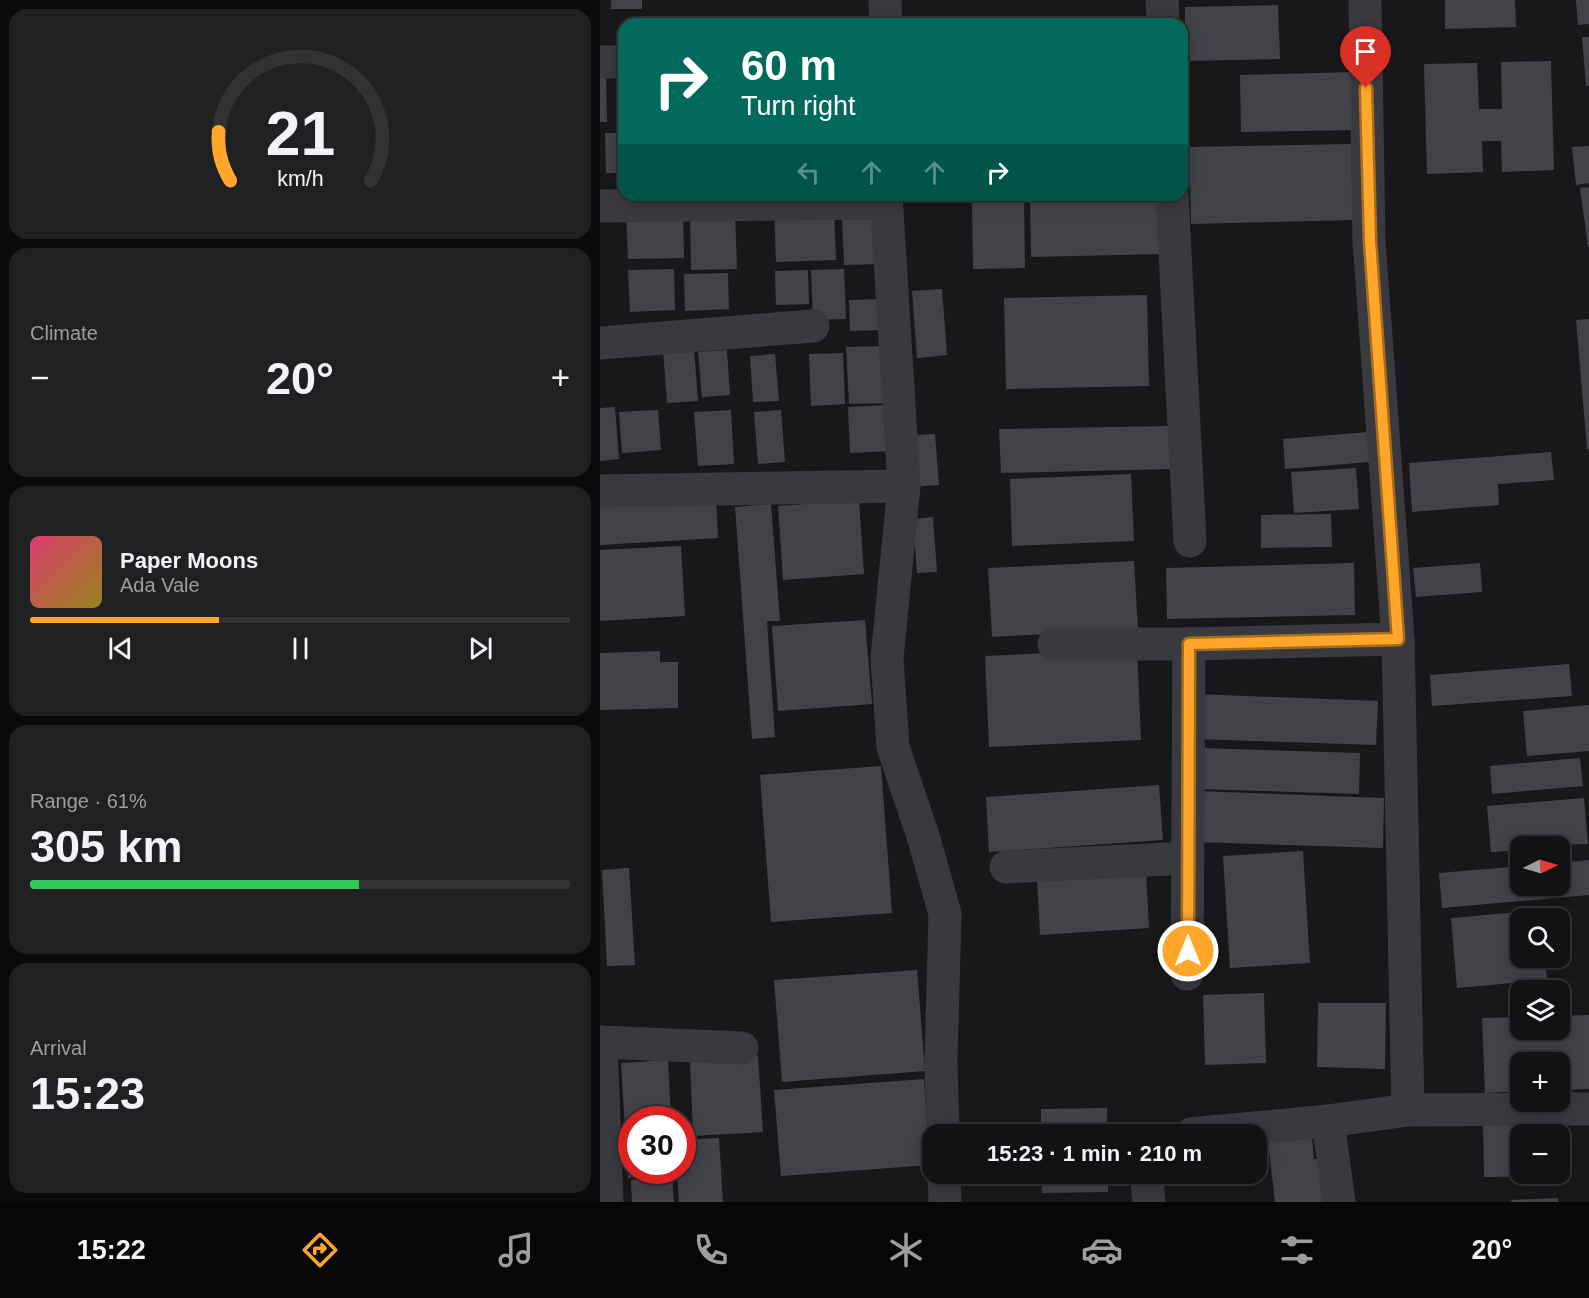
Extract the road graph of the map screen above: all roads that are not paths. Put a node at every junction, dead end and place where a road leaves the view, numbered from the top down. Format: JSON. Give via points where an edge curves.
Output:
{"nodes":[{"id":1,"x":885,"y":0,"type":"edge"},
{"id":2,"x":1162,"y":0,"type":"edge"},
{"id":3,"x":1365,"y":0,"type":"edge"},
{"id":4,"x":886,"y":18,"type":"edge"},
{"id":5,"x":1163,"y":18,"type":"edge"},
{"id":6,"x":600,"y":62,"type":"edge"},
{"id":7,"x":618,"y":62,"type":"edge"},
{"id":8,"x":804,"y":201,"type":"edge"},
{"id":9,"x":886,"y":201,"type":"edge"},
{"id":10,"x":1172,"y":201,"type":"edge"},
{"id":11,"x":600,"y":206,"type":"edge"},
{"id":12,"x":813,"y":326,"type":"dead end"},
{"id":13,"x":600,"y":343,"type":"edge"},
{"id":14,"x":904,"y":486,"type":"junction"},
{"id":15,"x":600,"y":491,"type":"edge"},
{"id":16,"x":1190,"y":541,"type":"dead end"},
{"id":17,"x":1398,"y":639,"type":"junction"},
{"id":18,"x":1054,"y":644,"type":"dead end"},
{"id":19,"x":1189,"y":644,"type":"junction"},
{"id":20,"x":1188,"y":858,"type":"junction"},
{"id":21,"x":1006,"y":867,"type":"dead end"},
{"id":22,"x":1188,"y":974,"type":"dead end"},
{"id":23,"x":601,"y":1042,"type":"edge"},
{"id":24,"x":742,"y":1048,"type":"dead end"},
{"id":25,"x":1589,"y":1109,"type":"edge"},
{"id":26,"x":1408,"y":1110,"type":"junction"},
{"id":27,"x":1328,"y":1121,"type":"junction"},
{"id":28,"x":943,"y":1124,"type":"edge"},
{"id":29,"x":1267,"y":1127,"type":"edge"},
{"id":30,"x":944,"y":1184,"type":"edge"},
{"id":31,"x":1147,"y":1184,"type":"edge"},
{"id":32,"x":607,"y":1202,"type":"edge"},
{"id":33,"x":945,"y":1202,"type":"edge"},
{"id":34,"x":1149,"y":1202,"type":"edge"},
{"id":35,"x":1339,"y":1202,"type":"edge"}],
"edges":[{"from":1,"to":4,"type":"street"},
{"from":2,"to":5,"type":"street"},
{"from":3,"to":17,"type":"street","via":[[1370,241]]},
{"from":6,"to":7,"type":"street"},
{"from":8,"to":11,"type":"street"},
{"from":9,"to":14,"type":"street"},
{"from":10,"to":16,"type":"street"},
{"from":12,"to":13,"type":"street"},
{"from":14,"to":15,"type":"street"},
{"from":14,"to":28,"type":"street","via":[[887,658],[893,747],[945,914]]},
{"from":17,"to":19,"type":"street"},
{"from":17,"to":26,"type":"street"},
{"from":18,"to":19,"type":"street"},
{"from":19,"to":20,"type":"street"},
{"from":20,"to":21,"type":"street"},
{"from":20,"to":22,"type":"street"},
{"from":23,"to":24,"type":"street"},
{"from":23,"to":32,"type":"street"},
{"from":25,"to":26,"type":"street"},
{"from":26,"to":27,"type":"street"},
{"from":27,"to":29,"type":"street"},
{"from":27,"to":35,"type":"street"},
{"from":30,"to":33,"type":"street"},
{"from":31,"to":34,"type":"street"}]}
